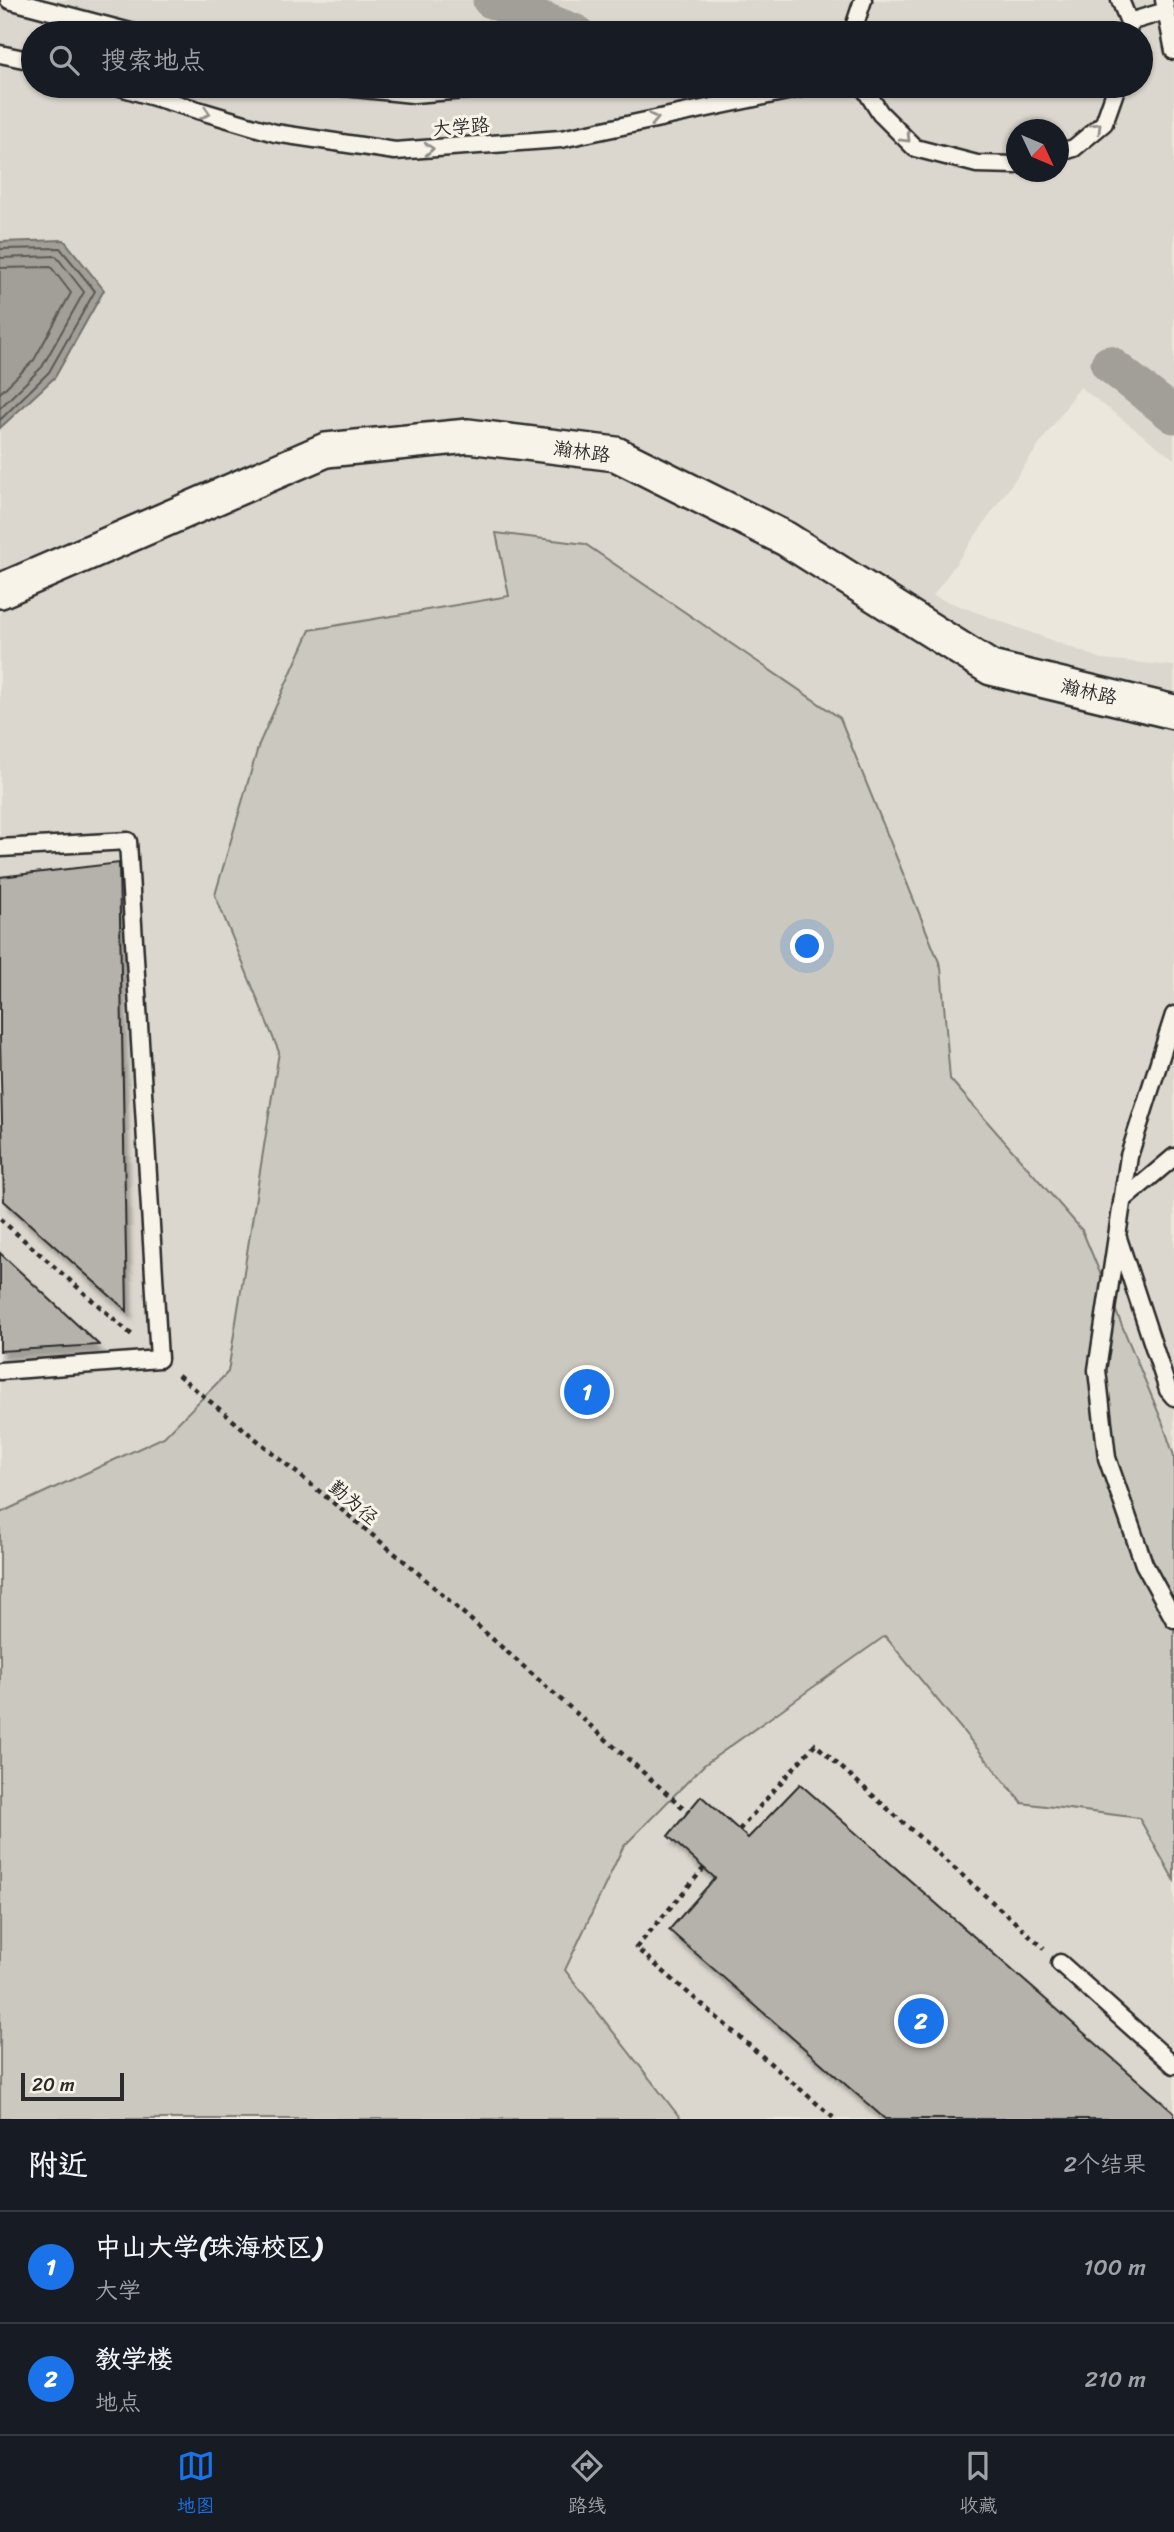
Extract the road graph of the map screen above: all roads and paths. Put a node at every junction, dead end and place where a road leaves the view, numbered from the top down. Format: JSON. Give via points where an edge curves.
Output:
{"nodes":[{"id":1,"x":9,"y":0,"type":"edge"},
{"id":2,"x":863,"y":0,"type":"edge"},
{"id":3,"x":1120,"y":0,"type":"edge"},
{"id":4,"x":1166,"y":6,"type":"edge"},
{"id":5,"x":89,"y":21,"type":"edge"},
{"id":6,"x":853,"y":21,"type":"edge"},
{"id":7,"x":1126,"y":21,"type":"edge"},
{"id":8,"x":1139,"y":21,"type":"edge"},
{"id":9,"x":1174,"y":51,"type":"edge"},
{"id":10,"x":0,"y":54,"type":"edge"},
{"id":11,"x":21,"y":58,"type":"edge"},
{"id":12,"x":157,"y":98,"type":"edge"},
{"id":13,"x":754,"y":98,"type":"edge"},
{"id":14,"x":871,"y":98,"type":"edge"},
{"id":15,"x":1113,"y":98,"type":"edge"},
{"id":16,"x":1069,"y":150,"type":"edge"},
{"id":17,"x":1006,"y":164,"type":"edge"},
{"id":18,"x":0,"y":591,"type":"edge"},
{"id":19,"x":1174,"y":712,"type":"edge"},
{"id":20,"x":0,"y":848,"type":"edge"},
{"id":21,"x":1174,"y":1015,"type":"edge"},
{"id":22,"x":1174,"y":1157,"type":"edge"},
{"id":23,"x":1123,"y":1200,"type":"junction"},
{"id":24,"x":0,"y":1219,"type":"edge"},
{"id":25,"x":1117,"y":1236,"type":"junction"},
{"id":26,"x":159,"y":1359,"type":"junction"},
{"id":27,"x":0,"y":1371,"type":"edge"},
{"id":28,"x":1174,"y":1397,"type":"edge"},
{"id":29,"x":1174,"y":1619,"type":"edge"},
{"id":30,"x":688,"y":1812,"type":"dead end"},
{"id":31,"x":739,"y":1830,"type":"dead end"},
{"id":32,"x":704,"y":1868,"type":"dead end"},
{"id":33,"x":1023,"y":1928,"type":"dead end"},
{"id":34,"x":1060,"y":1963,"type":"dead end"},
{"id":35,"x":1174,"y":2065,"type":"edge"},
{"id":36,"x":835,"y":2119,"type":"edge"}],
"edges":[{"from":1,"to":5,"type":"lane"},
{"from":2,"to":6,"type":"lane"},
{"from":3,"to":7,"type":"lane"},
{"from":4,"to":8,"type":"lane"},
{"from":4,"to":9,"type":"lane"},
{"from":10,"to":11,"type":"lane"},
{"from":12,"to":13,"type":"lane","name":"大学路","one_way":true,"via":[[275,133],[395,152],[561,139]]},
{"from":14,"to":17,"type":"lane","one_way":true,"via":[[915,148],[977,163]]},
{"from":16,"to":15,"type":"lane","one_way":true,"via":[[1104,123]]},
{"from":18,"to":19,"type":"street","name":"瀚林路","via":[[326,450],[468,436],[615,454],[786,539],[991,668]]},
{"from":20,"to":26,"type":"lane","via":[[128,841]]},
{"from":21,"to":23,"type":"lane","via":[[1129,1156]]},
{"from":22,"to":23,"type":"lane"},
{"from":23,"to":25,"type":"lane"},
{"from":24,"to":26,"type":"path","name":"勤为径"},
{"from":25,"to":28,"type":"lane","via":[[1168,1391]]},
{"from":25,"to":29,"type":"lane","via":[[1097,1370],[1107,1458],[1144,1564]]},
{"from":26,"to":27,"type":"lane"},
{"from":26,"to":30,"type":"path","name":"勤为径","via":[[410,1566]]},
{"from":31,"to":33,"type":"path","via":[[815,1744]]},
{"from":32,"to":36,"type":"path","via":[[636,1948]]},
{"from":34,"to":35,"type":"lane"}]}
